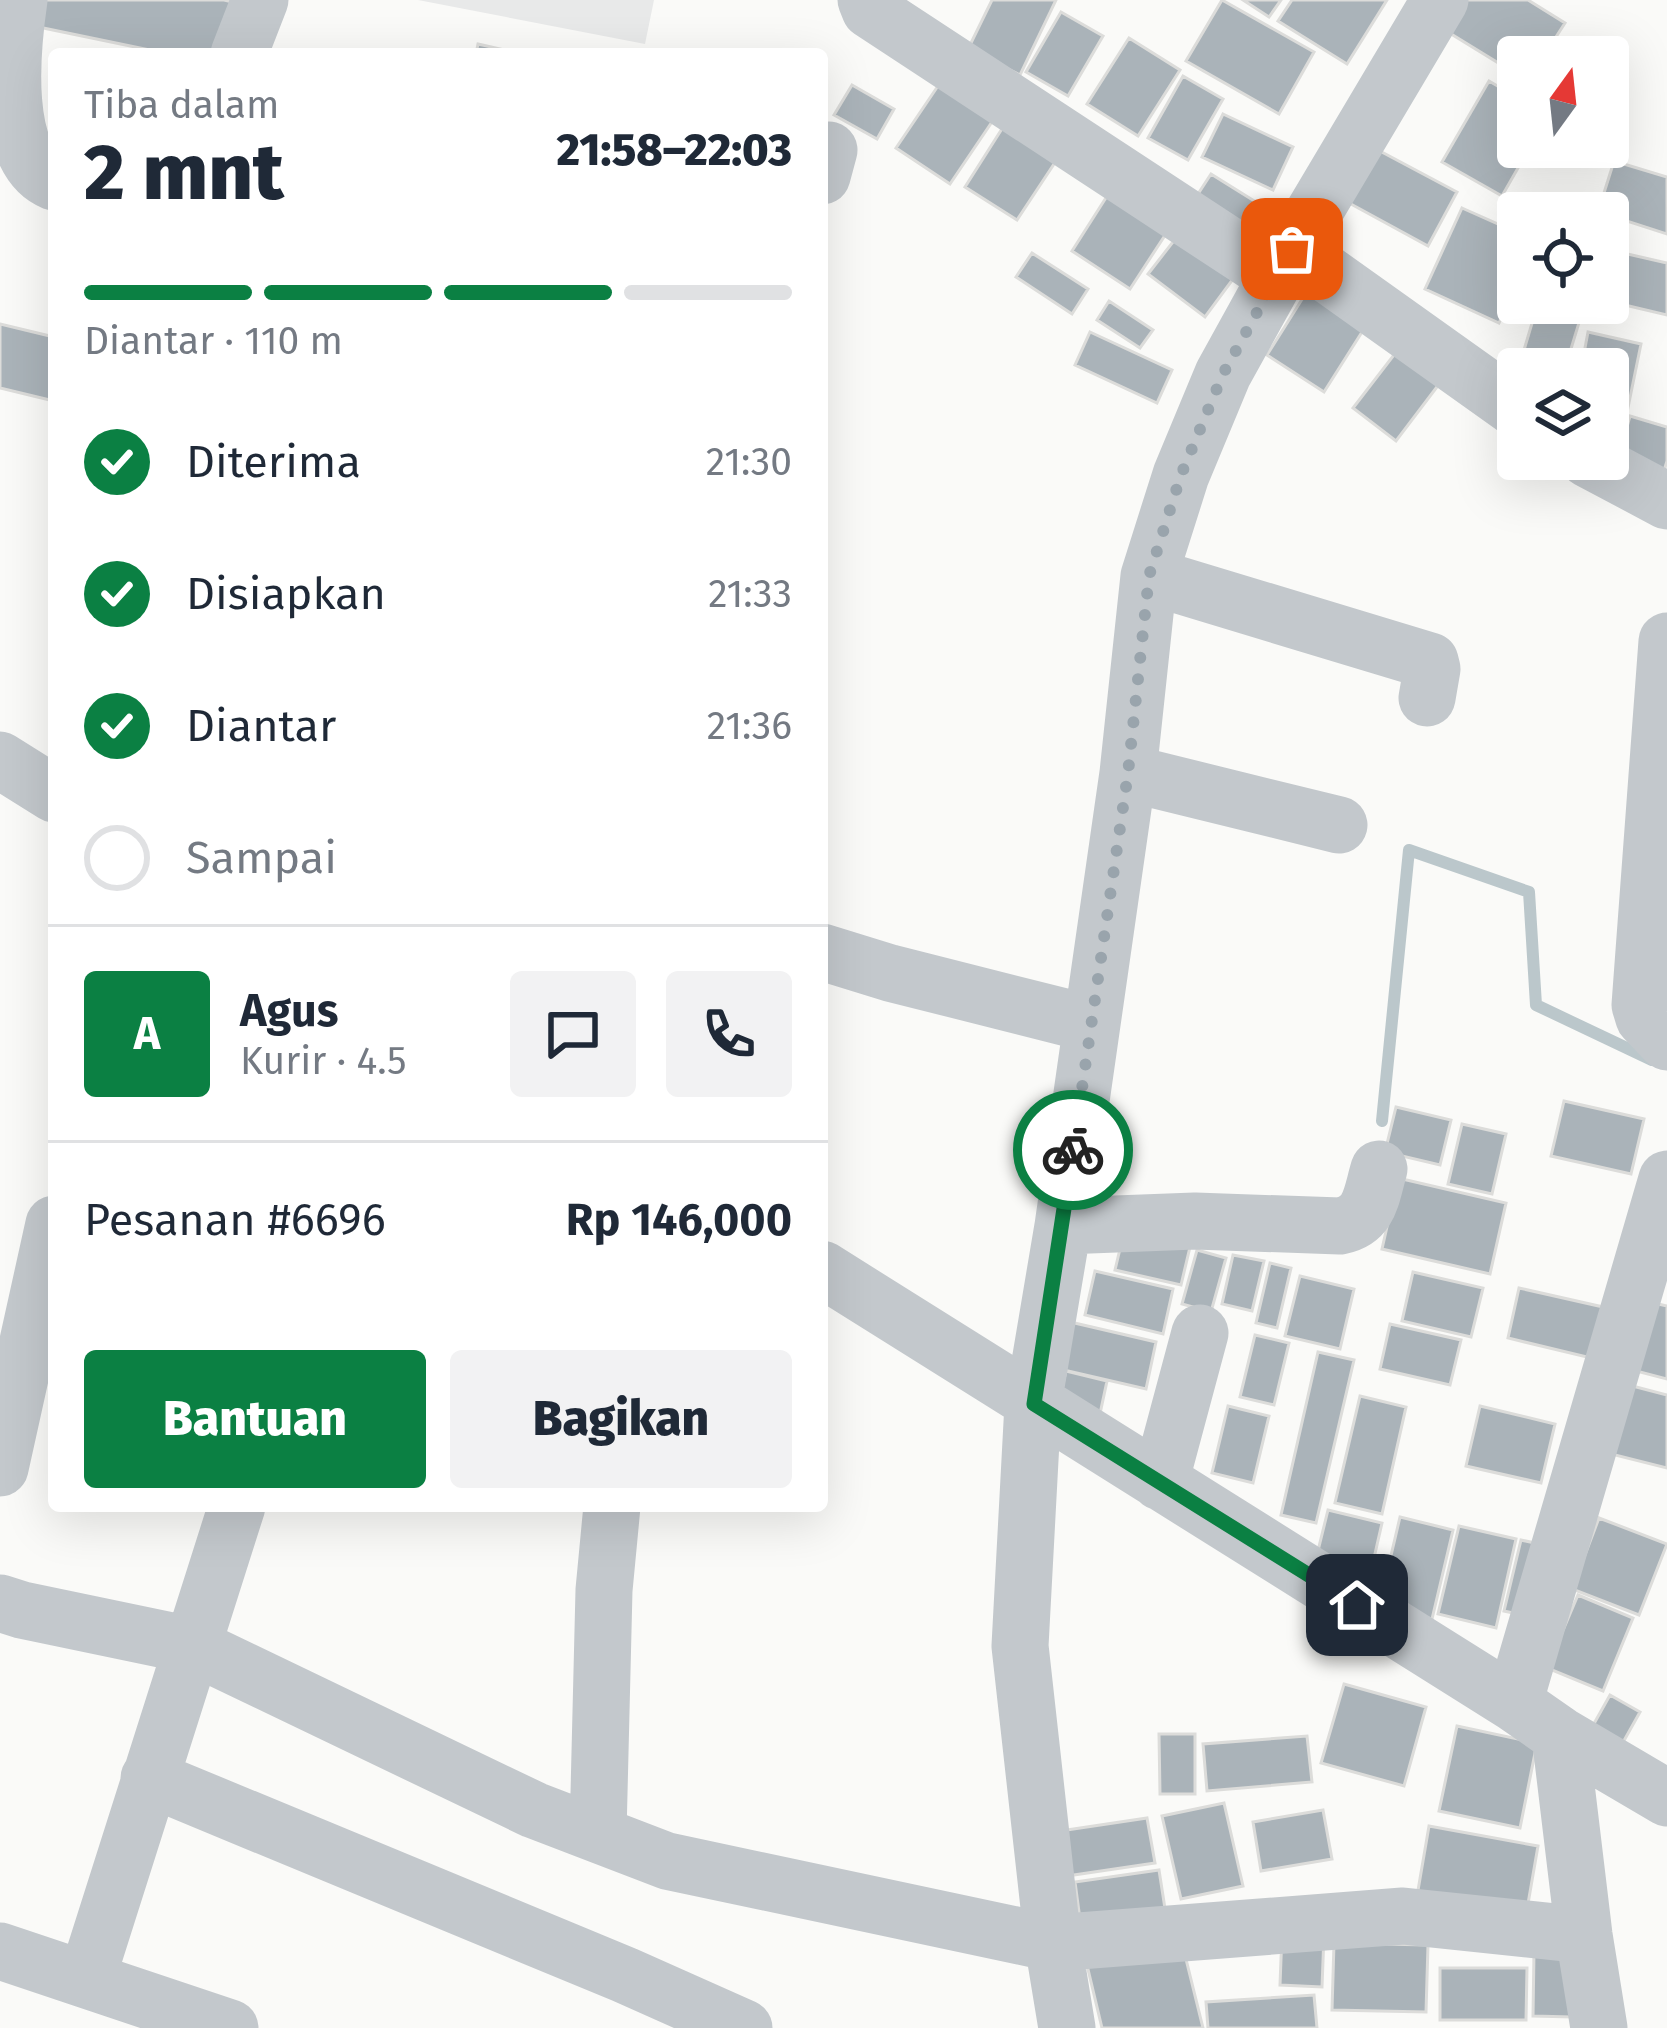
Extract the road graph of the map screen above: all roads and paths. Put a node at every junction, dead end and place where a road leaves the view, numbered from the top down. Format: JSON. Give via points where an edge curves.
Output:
{"nodes":[{"id":1,"x":19,"y":0,"type":"edge"},
{"id":2,"x":260,"y":0,"type":"edge"},
{"id":3,"x":866,"y":0,"type":"edge"},
{"id":4,"x":1422,"y":6,"type":"edge"},
{"id":5,"x":240,"y":48,"type":"edge"},
{"id":6,"x":48,"y":180,"type":"edge"},
{"id":7,"x":1284,"y":263,"type":"junction"},
{"id":8,"x":1497,"y":397,"type":"edge"},
{"id":9,"x":1628,"y":480,"type":"edge"},
{"id":10,"x":1667,"y":501,"type":"edge"},
{"id":11,"x":1149,"y":576,"type":"junction"},
{"id":12,"x":1667,"y":641,"type":"edge"},
{"id":13,"x":1427,"y":698,"type":"dead end"},
{"id":14,"x":0,"y":760,"type":"edge"},
{"id":15,"x":1128,"y":773,"type":"junction"},
{"id":16,"x":48,"y":790,"type":"edge"},
{"id":17,"x":1339,"y":825,"type":"dead end"},
{"id":18,"x":828,"y":954,"type":"edge"},
{"id":19,"x":1092,"y":1024,"type":"junction"},
{"id":20,"x":1667,"y":1042,"type":"edge"},
{"id":21,"x":1379,"y":1169,"type":"dead end"},
{"id":22,"x":1667,"y":1179,"type":"edge"},
{"id":23,"x":1063,"y":1226,"type":"junction"},
{"id":24,"x":48,"y":1251,"type":"edge"},
{"id":25,"x":828,"y":1273,"type":"edge"},
{"id":26,"x":1200,"y":1333,"type":"dead end"},
{"id":27,"x":1034,"y":1404,"type":"junction"},
{"id":28,"x":0,"y":1468,"type":"edge"},
{"id":29,"x":1160,"y":1483,"type":"junction"},
{"id":30,"x":235,"y":1512,"type":"edge"},
{"id":31,"x":611,"y":1512,"type":"edge"},
{"id":32,"x":0,"y":1603,"type":"edge"},
{"id":33,"x":190,"y":1645,"type":"junction"},
{"id":34,"x":1537,"y":1719,"type":"junction"},
{"id":35,"x":149,"y":1778,"type":"junction"},
{"id":36,"x":1667,"y":1798,"type":"edge"},
{"id":37,"x":598,"y":1834,"type":"junction"},
{"id":38,"x":1584,"y":1935,"type":"junction"},
{"id":39,"x":1054,"y":1943,"type":"junction"},
{"id":40,"x":0,"y":1951,"type":"edge"},
{"id":41,"x":87,"y":1978,"type":"junction"},
{"id":42,"x":230,"y":2028,"type":"edge"},
{"id":43,"x":744,"y":2028,"type":"edge"},
{"id":44,"x":1067,"y":2028,"type":"edge"},
{"id":45,"x":1599,"y":2028,"type":"edge"}],
"edges":[{"from":1,"to":6,"type":"street","via":[[15,124],[22,152]]},
{"from":2,"to":5,"type":"street"},
{"from":3,"to":7,"type":"street","via":[[870,10]]},
{"from":4,"to":7,"type":"street"},
{"from":7,"to":8,"type":"street"},
{"from":7,"to":11,"type":"street","via":[[1223,374]]},
{"from":9,"to":10,"type":"street"},
{"from":11,"to":13,"type":"street","via":[[1430,661]]},
{"from":11,"to":15,"type":"street"},
{"from":12,"to":20,"type":"street","via":[[1640,1005]]},
{"from":14,"to":16,"type":"street"},
{"from":15,"to":17,"type":"street"},
{"from":15,"to":19,"type":"street"},
{"from":18,"to":19,"type":"street"},
{"from":19,"to":23,"type":"street"},
{"from":21,"to":23,"type":"street","via":[[1365,1213],[1340,1226]]},
{"from":22,"to":34,"type":"street"},
{"from":23,"to":27,"type":"street"},
{"from":24,"to":28,"type":"street"},
{"from":25,"to":27,"type":"street"},
{"from":26,"to":29,"type":"street"},
{"from":27,"to":29,"type":"street"},
{"from":27,"to":39,"type":"street","via":[[1020,1646]]},
{"from":29,"to":34,"type":"street"},
{"from":30,"to":33,"type":"street"},
{"from":31,"to":37,"type":"street"},
{"from":32,"to":33,"type":"street"},
{"from":33,"to":35,"type":"street"},
{"from":33,"to":37,"type":"street"},
{"from":34,"to":36,"type":"street"},
{"from":34,"to":38,"type":"street"},
{"from":35,"to":41,"type":"street"},
{"from":35,"to":43,"type":"street"},
{"from":37,"to":39,"type":"street","via":[[667,1861]]},
{"from":38,"to":39,"type":"street","via":[[1403,1916]]},
{"from":38,"to":45,"type":"street"},
{"from":39,"to":44,"type":"street"},
{"from":40,"to":41,"type":"street"},
{"from":41,"to":42,"type":"street"}]}
